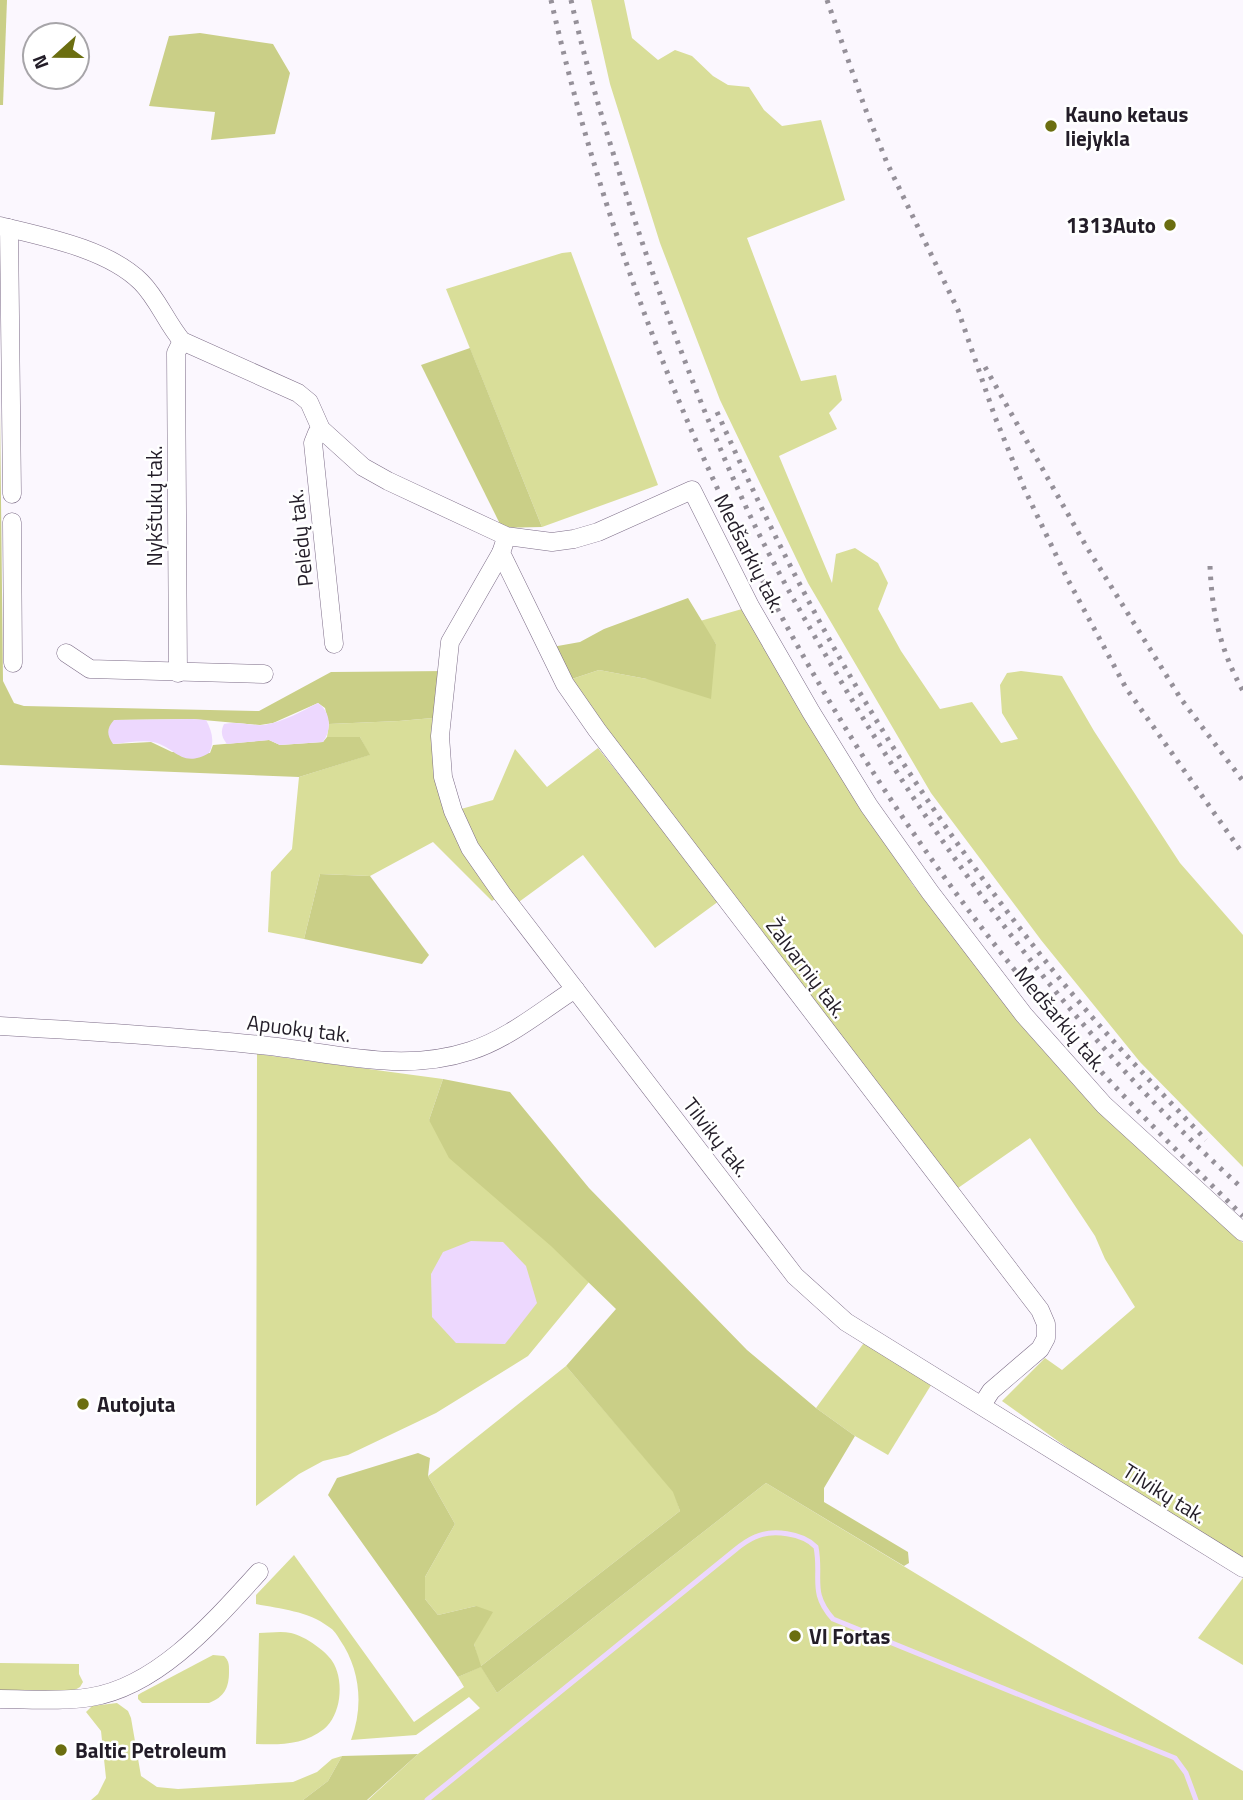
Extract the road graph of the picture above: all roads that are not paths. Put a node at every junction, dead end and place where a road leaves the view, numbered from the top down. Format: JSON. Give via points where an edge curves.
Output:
{"nodes":[{"id":1,"x":5,"y":227,"type":"edge"},
{"id":2,"x":182,"y":341,"type":"junction"},
{"id":3,"x":321,"y":429,"type":"junction"},
{"id":4,"x":12,"y":494,"type":"dead end"},
{"id":5,"x":12,"y":522,"type":"dead end"},
{"id":6,"x":503,"y":544,"type":"junction"},
{"id":7,"x":334,"y":644,"type":"dead end"},
{"id":8,"x":66,"y":653,"type":"dead end"},
{"id":9,"x":13,"y":663,"type":"dead end"},
{"id":10,"x":178,"y":673,"type":"junction"},
{"id":11,"x":264,"y":674,"type":"dead end"},
{"id":12,"x":575,"y":989,"type":"junction"},
{"id":13,"x":0,"y":1026,"type":"edge"},
{"id":14,"x":1243,"y":1232,"type":"edge"},
{"id":15,"x":982,"y":1405,"type":"junction"},
{"id":16,"x":1243,"y":1568,"type":"edge"},
{"id":17,"x":259,"y":1572,"type":"dead end"},
{"id":18,"x":0,"y":1699,"type":"edge"}],
"edges":[{"from":1,"to":2,"type":"street","via":[[44,236],[122,267],[152,295]]},
{"from":1,"to":4,"type":"street"},
{"from":2,"to":3,"type":"street","name":"Medšarkių tak.","via":[[298,393],[309,402]]},
{"from":2,"to":10,"type":"street","name":"Nykštukų tak.","via":[[176,354]]},
{"from":3,"to":6,"type":"street","name":"Medšarkių tak.","via":[[371,472]]},
{"from":3,"to":7,"type":"street","name":"Pelėdų tak.","via":[[313,443]]},
{"from":5,"to":9,"type":"street"},
{"from":6,"to":12,"type":"street","name":"Tilvikų tak.","via":[[450,642],[440,736],[443,777],[470,848]]},
{"from":6,"to":14,"type":"street","name":"Medšarkių tak.","via":[[552,542],[598,533],[692,490],[750,606],[811,712],[930,892],[1024,1015],[1104,1105]]},
{"from":6,"to":15,"type":"street","name":"Žalvarnių tak.","via":[[565,684],[597,730],[1040,1310],[1046,1338],[1040,1349],[991,1391]]},
{"from":8,"to":10,"type":"street","via":[[90,670]]},
{"from":10,"to":11,"type":"street"},
{"from":12,"to":13,"type":"street","name":"Apuokų tak.","via":[[495,1042],[469,1052],[412,1062],[206,1040]]},
{"from":12,"to":15,"type":"street","name":"Tilvikų tak.","via":[[795,1276],[846,1322]]},
{"from":15,"to":16,"type":"street","name":"Tilvikų tak."},
{"from":17,"to":18,"type":"street","via":[[185,1647],[122,1689],[71,1699]]}]}
